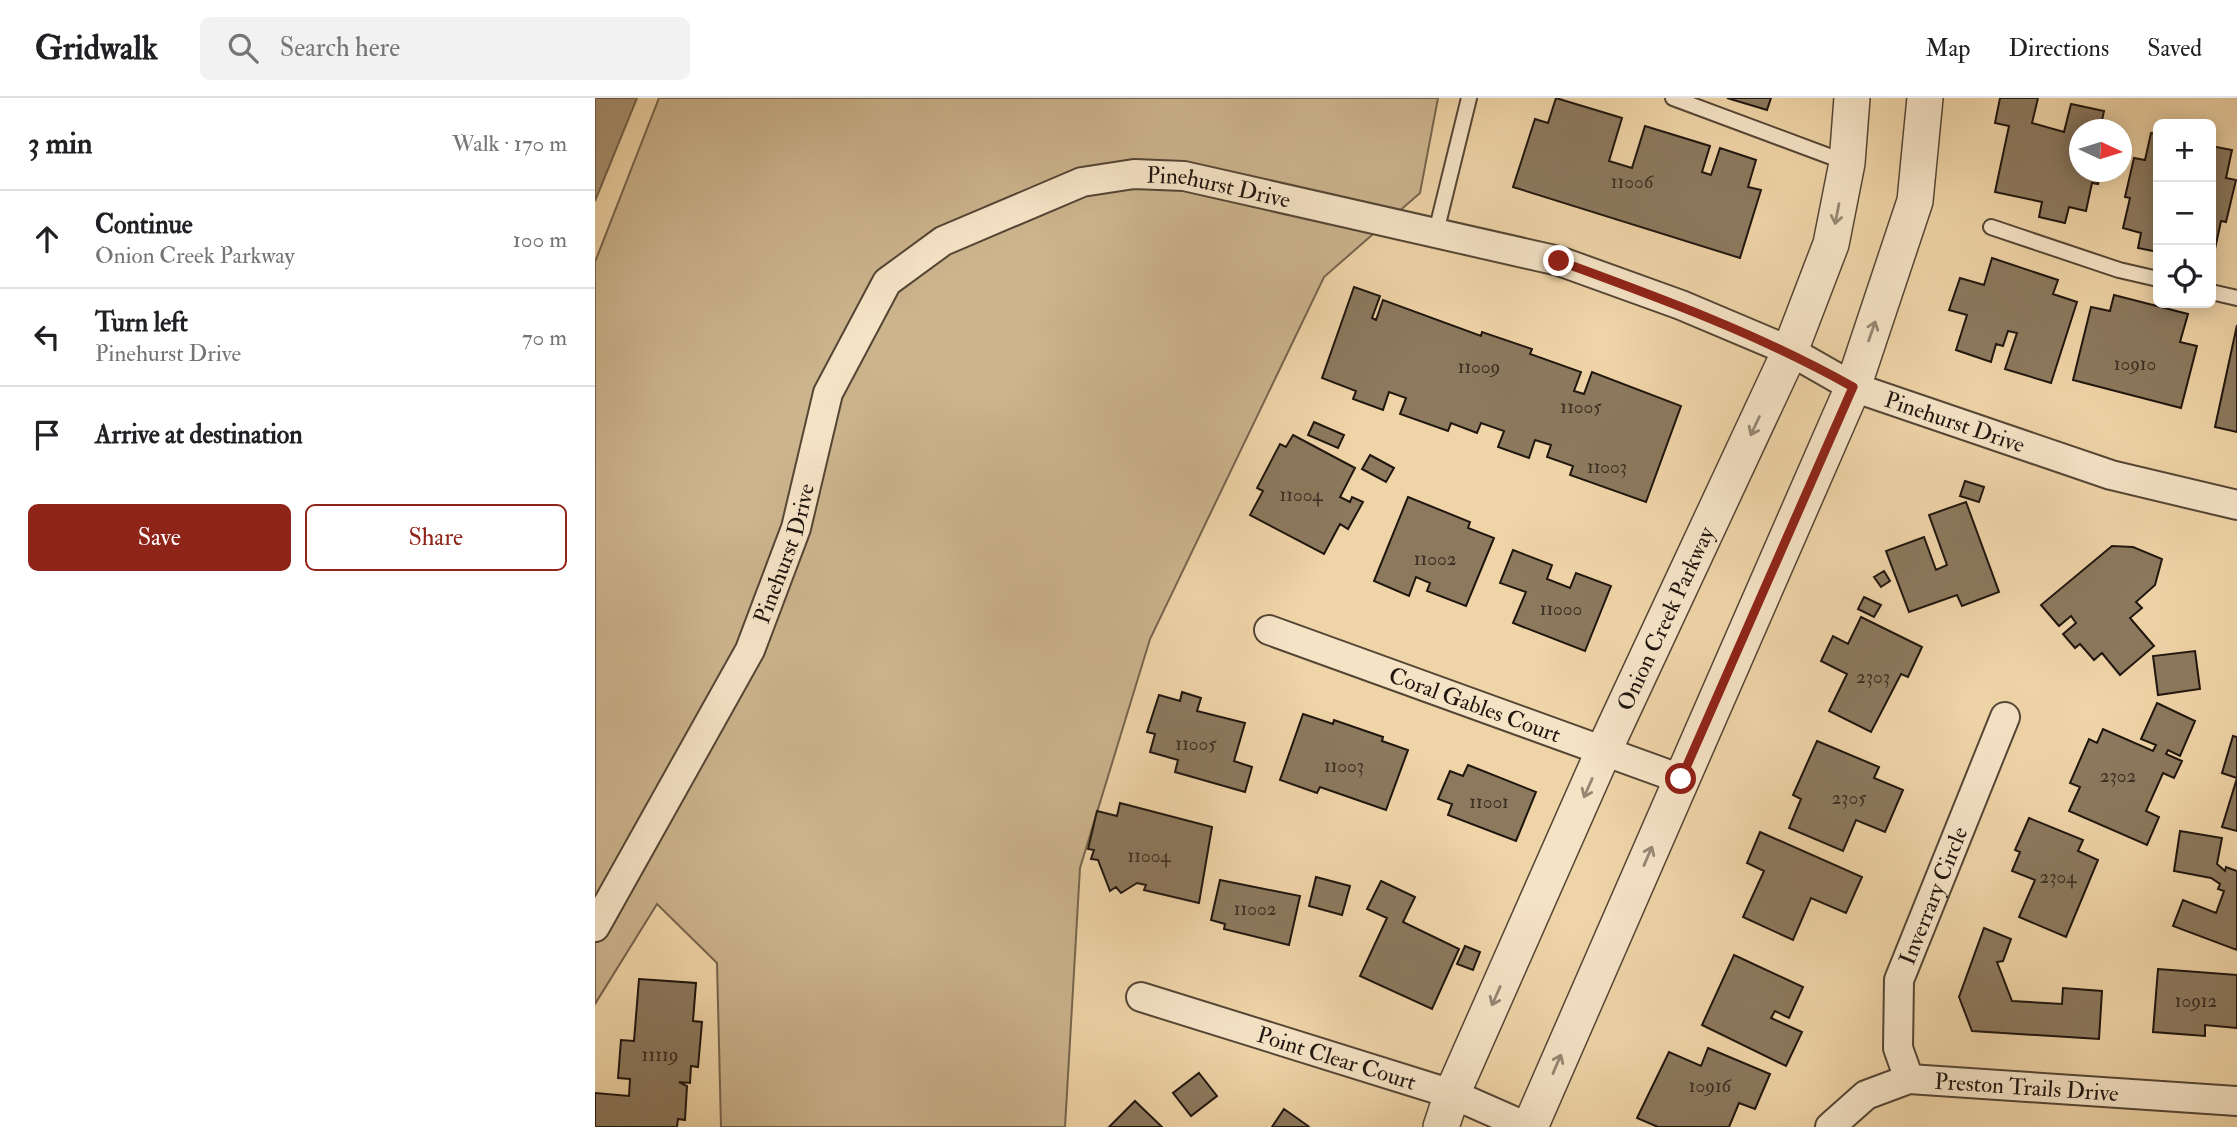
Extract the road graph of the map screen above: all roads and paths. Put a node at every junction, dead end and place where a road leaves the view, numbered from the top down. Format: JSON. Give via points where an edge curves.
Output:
{"nodes":[{"id":1,"x":1469,"y":98,"type":"edge"},
{"id":2,"x":1673,"y":98,"type":"edge"},
{"id":3,"x":1851,"y":98,"type":"edge"},
{"id":4,"x":1925,"y":98,"type":"edge"},
{"id":5,"x":1847,"y":163,"type":"junction"},
{"id":6,"x":1991,"y":227,"type":"dead end"},
{"id":7,"x":1436,"y":232,"type":"junction"},
{"id":8,"x":2153,"y":278,"type":"edge"},
{"id":9,"x":2216,"y":293,"type":"edge"},
{"id":10,"x":2237,"y":298,"type":"edge"},
{"id":11,"x":1790,"y":351,"type":"junction"},
{"id":12,"x":1853,"y":387,"type":"junction"},
{"id":13,"x":2237,"y":505,"type":"edge"},
{"id":14,"x":1269,"y":630,"type":"dead end"},
{"id":15,"x":2004,"y":717,"type":"dead end"},
{"id":16,"x":1604,"y":750,"type":"junction"},
{"id":17,"x":1681,"y":779,"type":"junction"},
{"id":18,"x":595,"y":927,"type":"edge"},
{"id":19,"x":1141,"y":997,"type":"dead end"},
{"id":20,"x":1909,"y":1079,"type":"junction"},
{"id":21,"x":1453,"y":1094,"type":"junction"},
{"id":22,"x":2237,"y":1101,"type":"edge"},
{"id":23,"x":1441,"y":1127,"type":"edge"},
{"id":24,"x":1529,"y":1127,"type":"edge"},
{"id":25,"x":1830,"y":1127,"type":"edge"}],
"edges":[{"from":1,"to":7,"type":"lane"},
{"from":2,"to":5,"type":"lane"},
{"from":3,"to":5,"type":"street","name":"Onion Creek Parkway"},
{"from":12,"to":4,"type":"street","one_way":true,"via":[[1915,201]]},
{"from":5,"to":11,"type":"street","name":"Onion Creek Parkway","one_way":true,"via":[[1831,244]]},
{"from":6,"to":8,"type":"lane"},
{"from":7,"to":11,"type":"street","name":"Pinehurst Drive","via":[[1559,261]]},
{"from":7,"to":18,"type":"street","name":"Pinehurst Drive","via":[[1184,176],[1133,174],[1082,182],[1006,212],[943,241],[887,282],[828,393],[796,528],[750,650]]},
{"from":9,"to":10,"type":"lane"},
{"from":11,"to":12,"type":"street","name":"Pinehurst Drive"},
{"from":11,"to":16,"type":"street","name":"Onion Creek Parkway","one_way":true},
{"from":12,"to":13,"type":"street","name":"Pinehurst Drive","via":[[2111,475]]},
{"from":12,"to":17,"type":"street"},
{"from":14,"to":16,"type":"street","name":"Coral Gables Court"},
{"from":15,"to":20,"type":"street","name":"Inverrary Circle","via":[[1899,981],[1898,1048]]},
{"from":16,"to":17,"type":"street","name":"Coral Gables Court"},
{"from":16,"to":21,"type":"street","name":"Onion Creek Parkway","one_way":true},
{"from":24,"to":17,"type":"street","one_way":true},
{"from":19,"to":21,"type":"street","name":"Point Clear Court"},
{"from":20,"to":22,"type":"street","name":"Preston Trails Drive"},
{"from":20,"to":25,"type":"street","name":"Preston Trails Drive","via":[[1866,1095]]},
{"from":21,"to":23,"type":"street","name":"Onion Creek Parkway"},
{"from":21,"to":24,"type":"street","name":"Point Clear Court"}]}
